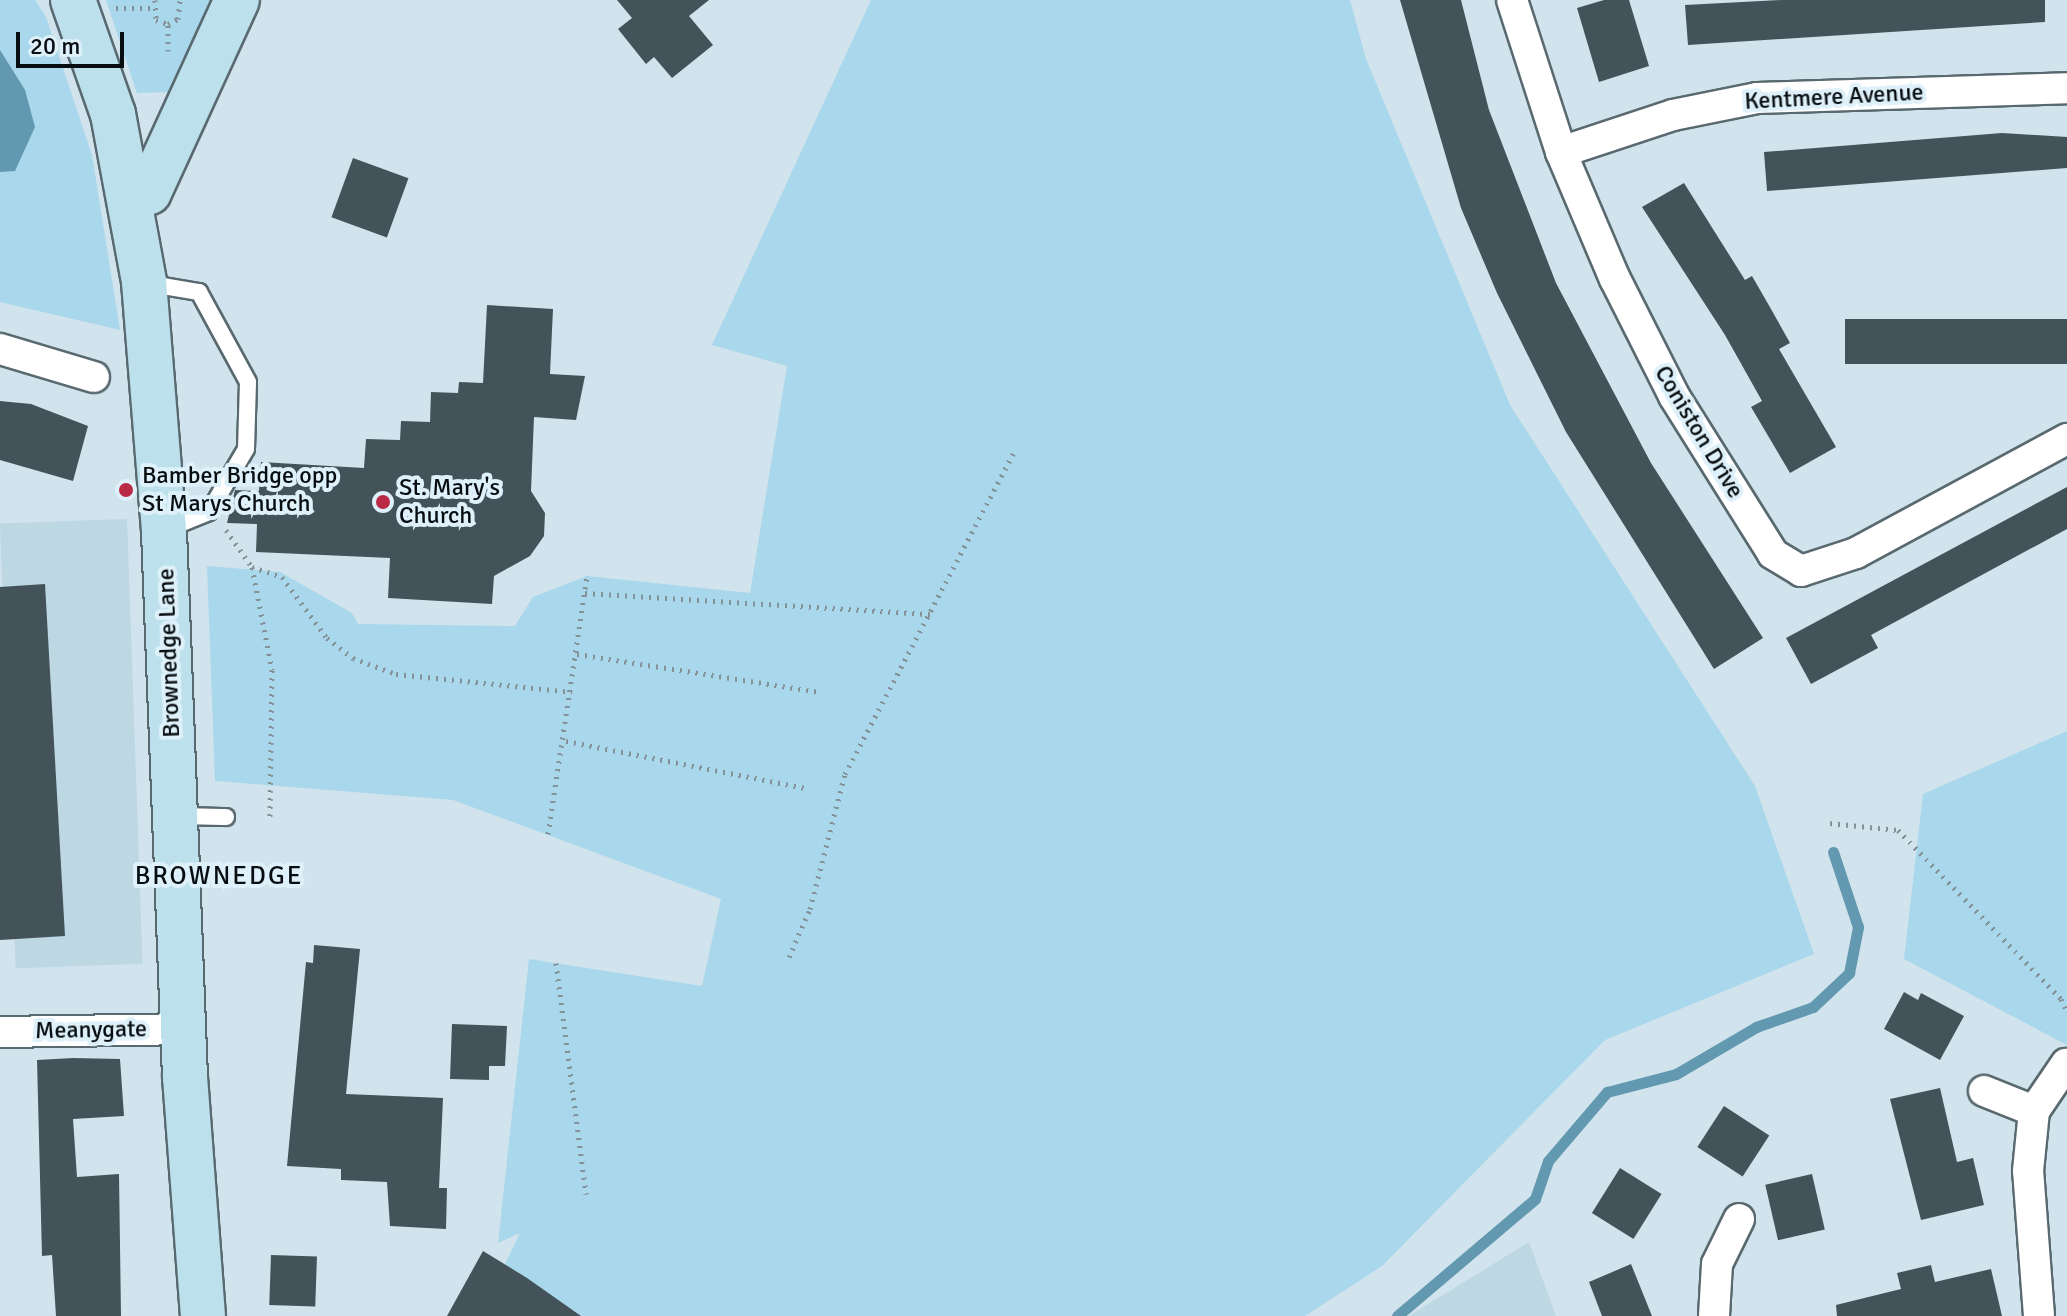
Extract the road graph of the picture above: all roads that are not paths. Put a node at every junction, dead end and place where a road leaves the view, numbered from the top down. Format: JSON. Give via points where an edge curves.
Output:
{"nodes":[{"id":1,"x":73,"y":0,"type":"edge"},
{"id":2,"x":237,"y":0,"type":"edge"},
{"id":3,"x":1512,"y":0,"type":"edge"},
{"id":4,"x":2067,"y":88,"type":"edge"},
{"id":5,"x":1561,"y":152,"type":"junction"},
{"id":6,"x":130,"y":199,"type":"junction"},
{"id":7,"x":144,"y":282,"type":"junction"},
{"id":8,"x":0,"y":349,"type":"edge"},
{"id":9,"x":94,"y":377,"type":"dead end"},
{"id":10,"x":2067,"y":439,"type":"edge"},
{"id":11,"x":164,"y":531,"type":"junction"},
{"id":12,"x":176,"y":816,"type":"junction"},
{"id":13,"x":226,"y":817,"type":"dead end"},
{"id":14,"x":183,"y":1029,"type":"junction"},
{"id":15,"x":0,"y":1032,"type":"edge"},
{"id":16,"x":2066,"y":1064,"type":"edge"},
{"id":17,"x":1984,"y":1091,"type":"dead end"},
{"id":18,"x":2034,"y":1111,"type":"junction"},
{"id":19,"x":1739,"y":1219,"type":"dead end"},
{"id":20,"x":203,"y":1316,"type":"edge"},
{"id":21,"x":1714,"y":1316,"type":"edge"},
{"id":22,"x":2039,"y":1316,"type":"edge"}],
"edges":[{"from":1,"to":6,"type":"main road","name":"Brownedge Lane","via":[[113,114]]},
{"from":2,"to":6,"type":"main road","via":[[149,192]]},
{"from":3,"to":5,"type":"street","name":"Coniston Drive"},
{"from":4,"to":5,"type":"street","name":"Kentmere Avenue","via":[[1757,98],[1673,115]]},
{"from":5,"to":10,"type":"street","name":"Coniston Drive","via":[[1674,396],[1773,554],[1801,571],[1856,553]]},
{"from":6,"to":7,"type":"main road","name":"Brownedge Lane"},
{"from":7,"to":11,"type":"main road","name":"Brownedge Lane"},
{"from":7,"to":11,"type":"lane","via":[[199,292],[248,382],[246,449],[209,512]]},
{"from":8,"to":9,"type":"street"},
{"from":11,"to":12,"type":"main road","name":"Brownedge Lane"},
{"from":12,"to":13,"type":"lane"},
{"from":12,"to":14,"type":"main road","name":"Brownedge Lane"},
{"from":14,"to":15,"type":"street","name":"Meanygate"},
{"from":14,"to":20,"type":"main road","name":"Brownedge Lane"},
{"from":16,"to":18,"type":"street"},
{"from":17,"to":18,"type":"street"},
{"from":18,"to":22,"type":"street","via":[[2028,1171]]},
{"from":19,"to":21,"type":"street","via":[[1717,1264]]}]}
